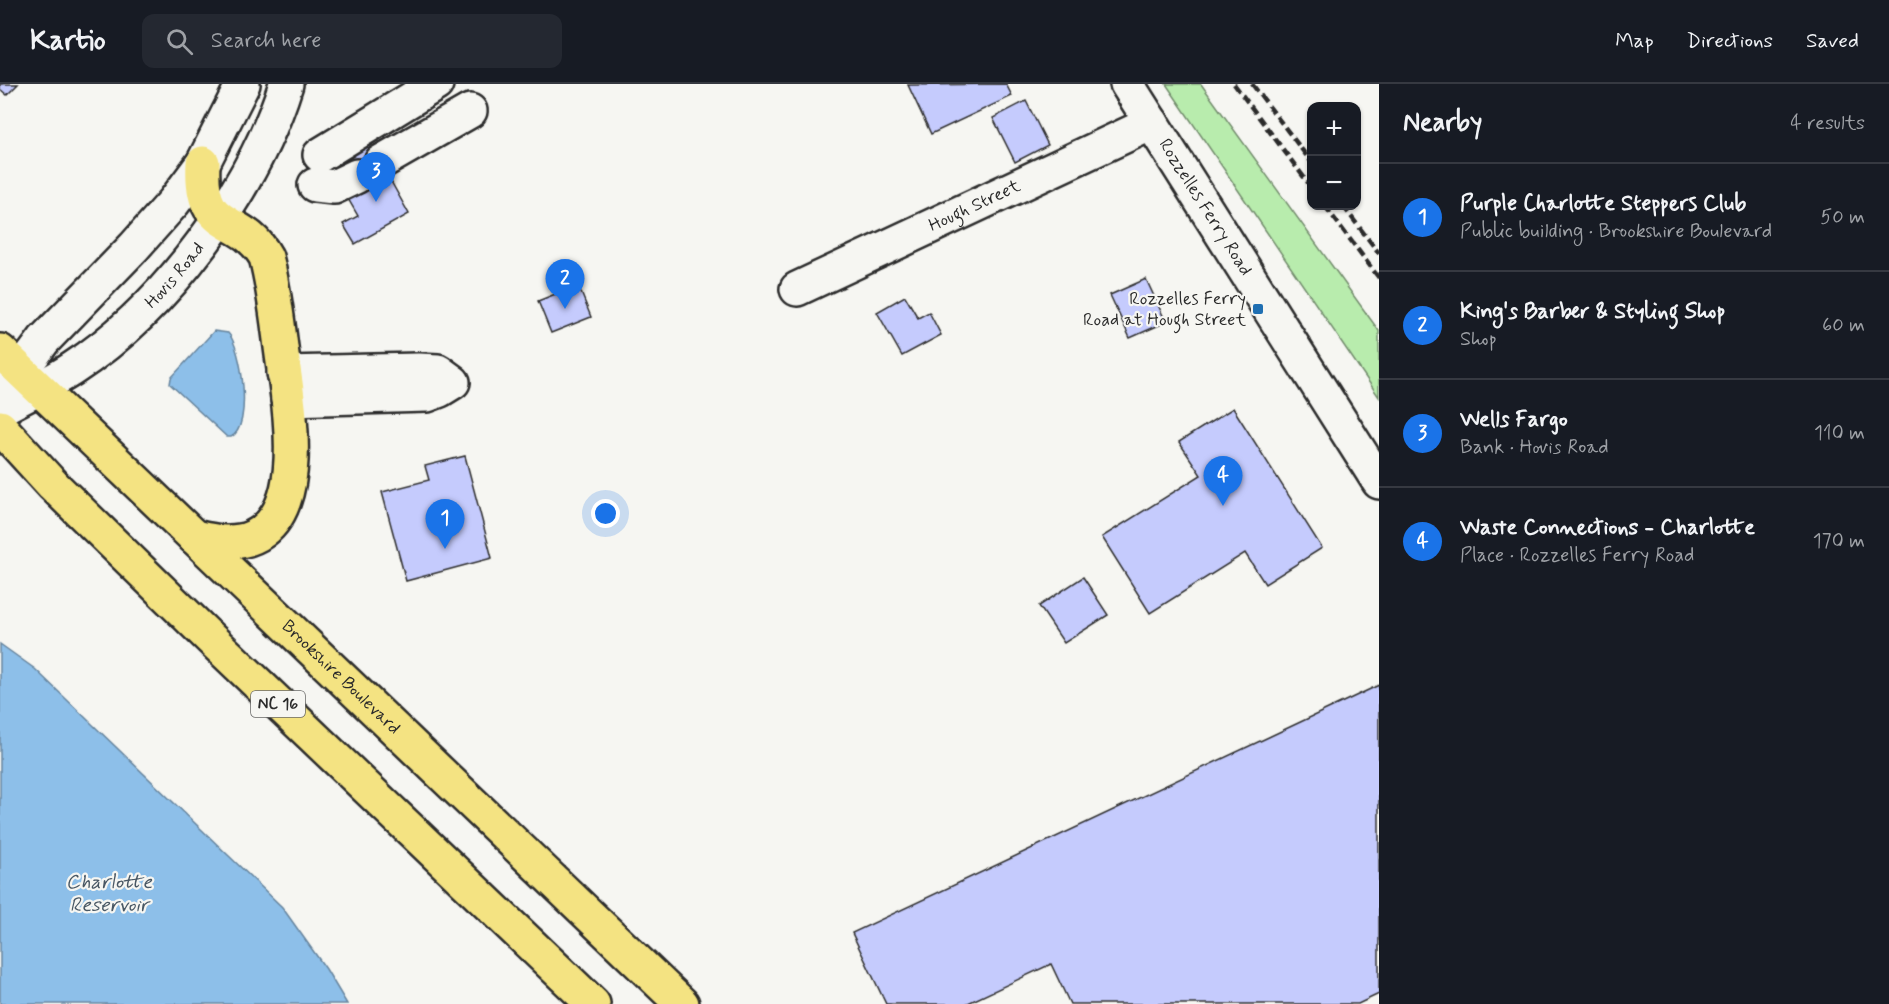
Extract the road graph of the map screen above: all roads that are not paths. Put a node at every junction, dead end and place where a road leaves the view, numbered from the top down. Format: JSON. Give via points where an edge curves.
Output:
{"nodes":[{"id":1,"x":243,"y":84,"type":"edge"},
{"id":2,"x":286,"y":84,"type":"edge"},
{"id":3,"x":1127,"y":84,"type":"edge"},
{"id":4,"x":456,"y":97,"type":"edge"},
{"id":5,"x":1152,"y":123,"type":"junction"},
{"id":6,"x":203,"y":163,"type":"junction"},
{"id":7,"x":218,"y":218,"type":"junction"},
{"id":8,"x":797,"y":289,"type":"dead end"},
{"id":9,"x":19,"y":370,"type":"edge"},
{"id":10,"x":0,"y":399,"type":"edge"},
{"id":11,"x":0,"y":409,"type":"edge"},
{"id":12,"x":0,"y":427,"type":"edge"},
{"id":13,"x":1379,"y":482,"type":"edge"},
{"id":14,"x":194,"y":537,"type":"junction"},
{"id":15,"x":593,"y":1004,"type":"edge"},
{"id":16,"x":682,"y":1004,"type":"edge"}],
"edges":[{"from":1,"to":6,"type":"street","name":"Hovis Road"},
{"from":2,"to":7,"type":"street","name":"Hovis Road","via":[[258,153]]},
{"from":3,"to":5,"type":"street","name":"Rozzelles Ferry Road"},
{"from":4,"to":4,"type":"street","via":[[348,163]]},
{"from":5,"to":8,"type":"street","name":"Hough Street"},
{"from":5,"to":13,"type":"street","name":"Rozzelles Ferry Road"},
{"from":6,"to":7,"type":"highway","via":[[203,193]]},
{"from":6,"to":9,"type":"street","name":"Hovis Road","via":[[174,202]]},
{"from":7,"to":9,"type":"street","name":"Hovis Road","via":[[165,287],[73,368]]},
{"from":7,"to":14,"type":"highway","via":[[254,241],[266,257],[286,386],[292,463],[286,495],[274,519],[258,534],[240,541]]},
{"from":9,"to":10,"type":"street","name":"Hovis Road"},
{"from":9,"to":11,"type":"street","name":"Hovis Road"},
{"from":9,"to":14,"type":"highway","name":"Brookshire Boulevard"},
{"from":12,"to":15,"type":"highway","number":"NC 16","via":[[53,485],[194,623]]},
{"from":14,"to":16,"type":"highway","name":"Brookshire Boulevard"}]}
